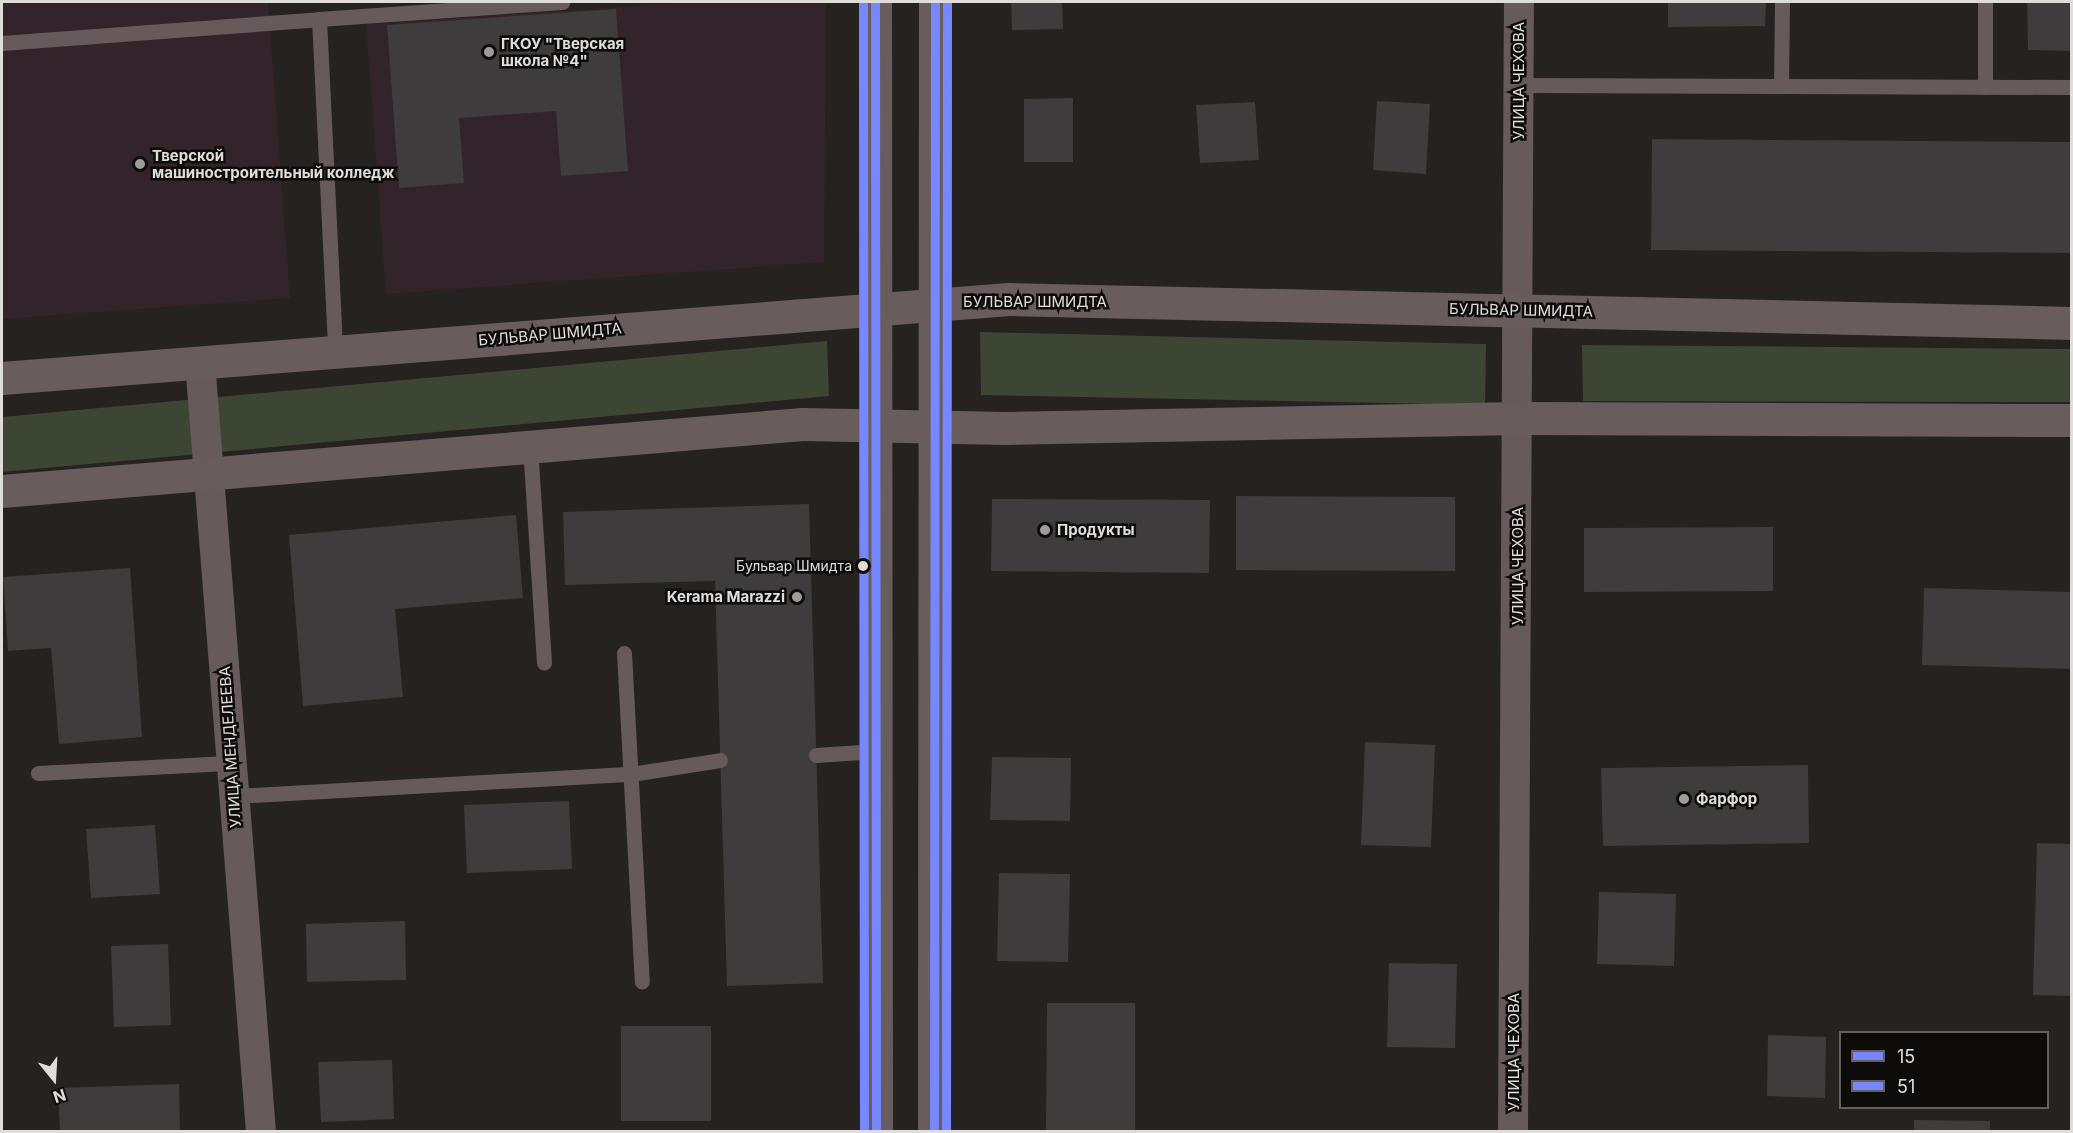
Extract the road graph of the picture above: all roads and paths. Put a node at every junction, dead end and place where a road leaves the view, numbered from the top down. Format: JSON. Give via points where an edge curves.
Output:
{"nodes":[{"id":1,"x":562,"y":2,"type":"edge"},
{"id":2,"x":875,"y":2,"type":"edge"},
{"id":3,"x":934,"y":2,"type":"edge"},
{"id":4,"x":1519,"y":2,"type":"edge"},
{"id":5,"x":1782,"y":2,"type":"edge"},
{"id":6,"x":1985,"y":2,"type":"edge"},
{"id":7,"x":464,"y":5,"type":"edge"},
{"id":8,"x":319,"y":19,"type":"junction"},
{"id":9,"x":2,"y":43,"type":"edge"},
{"id":10,"x":1518,"y":85,"type":"junction"},
{"id":11,"x":1782,"y":86,"type":"junction"},
{"id":12,"x":1984,"y":87,"type":"junction"},
{"id":13,"x":2072,"y":87,"type":"edge"},
{"id":14,"x":937,"y":304,"type":"junction"},
{"id":15,"x":876,"y":308,"type":"junction"},
{"id":16,"x":1520,"y":310,"type":"junction"},
{"id":17,"x":2072,"y":323,"type":"edge"},
{"id":18,"x":335,"y":352,"type":"junction"},
{"id":19,"x":200,"y":362,"type":"junction"},
{"id":20,"x":2,"y":378,"type":"edge"},
{"id":21,"x":1519,"y":418,"type":"junction"},
{"id":22,"x":2072,"y":420,"type":"edge"},
{"id":23,"x":876,"y":425,"type":"junction"},
{"id":24,"x":937,"y":427,"type":"junction"},
{"id":25,"x":530,"y":446,"type":"junction"},
{"id":26,"x":210,"y":473,"type":"junction"},
{"id":27,"x":2,"y":491,"type":"edge"},
{"id":28,"x":624,"y":653,"type":"dead end"},
{"id":29,"x":544,"y":663,"type":"dead end"},
{"id":30,"x":876,"y":751,"type":"junction"},
{"id":31,"x":816,"y":755,"type":"dead end"},
{"id":32,"x":720,"y":760,"type":"dead end"},
{"id":33,"x":232,"y":763,"type":"junction"},
{"id":34,"x":38,"y":773,"type":"dead end"},
{"id":35,"x":631,"y":774,"type":"junction"},
{"id":36,"x":234,"y":796,"type":"junction"},
{"id":37,"x":642,"y":982,"type":"dead end"},
{"id":38,"x":261,"y":1131,"type":"edge"},
{"id":39,"x":876,"y":1131,"type":"edge"},
{"id":40,"x":934,"y":1131,"type":"edge"},
{"id":41,"x":1513,"y":1131,"type":"edge"}],
"edges":[{"from":1,"to":7,"type":"lane"},
{"from":2,"to":15,"type":"street"},
{"from":3,"to":14,"type":"street"},
{"from":4,"to":10,"type":"street","name":"УЛИЦА ЧЕХОВА"},
{"from":5,"to":11,"type":"lane"},
{"from":6,"to":12,"type":"lane"},
{"from":7,"to":8,"type":"lane"},
{"from":8,"to":9,"type":"lane"},
{"from":8,"to":18,"type":"lane"},
{"from":10,"to":11,"type":"lane"},
{"from":10,"to":16,"type":"street","name":"УЛИЦА ЧЕХОВА"},
{"from":11,"to":12,"type":"lane"},
{"from":12,"to":13,"type":"lane"},
{"from":14,"to":15,"type":"street","name":"БУЛЬВАР ШМИДТА"},
{"from":14,"to":16,"type":"street","name":"БУЛЬВАР ШМИДТА","via":[[1009,299]]},
{"from":14,"to":24,"type":"street"},
{"from":15,"to":18,"type":"street","name":"БУЛЬВАР ШМИДТА"},
{"from":15,"to":23,"type":"street"},
{"from":16,"to":17,"type":"street","name":"БУЛЬВАР ШМИДТА"},
{"from":16,"to":21,"type":"street","name":"УЛИЦА ЧЕХОВА"},
{"from":18,"to":19,"type":"street","name":"БУЛЬВАР ШМИДТА"},
{"from":19,"to":20,"type":"street","name":"БУЛЬВАР ШМИДТА"},
{"from":19,"to":26,"type":"street","name":"УЛИЦА МЕНДЕЛЕЕВА"},
{"from":21,"to":22,"type":"street"},
{"from":21,"to":24,"type":"street"},
{"from":21,"to":41,"type":"street","name":"УЛИЦА ЧЕХОВА"},
{"from":23,"to":24,"type":"street"},
{"from":23,"to":25,"type":"street","via":[[802,424]]},
{"from":23,"to":30,"type":"street"},
{"from":24,"to":40,"type":"street"},
{"from":25,"to":26,"type":"street"},
{"from":25,"to":29,"type":"lane"},
{"from":26,"to":27,"type":"street"},
{"from":26,"to":33,"type":"street","name":"УЛИЦА МЕНДЕЛЕЕВА"},
{"from":28,"to":35,"type":"lane"},
{"from":30,"to":31,"type":"lane"},
{"from":30,"to":39,"type":"street"},
{"from":32,"to":35,"type":"lane"},
{"from":33,"to":34,"type":"lane"},
{"from":33,"to":36,"type":"street","name":"УЛИЦА МЕНДЕЛЕЕВА"},
{"from":35,"to":36,"type":"lane"},
{"from":35,"to":37,"type":"lane"},
{"from":36,"to":38,"type":"street","name":"УЛИЦА МЕНДЕЛЕЕВА"}]}
